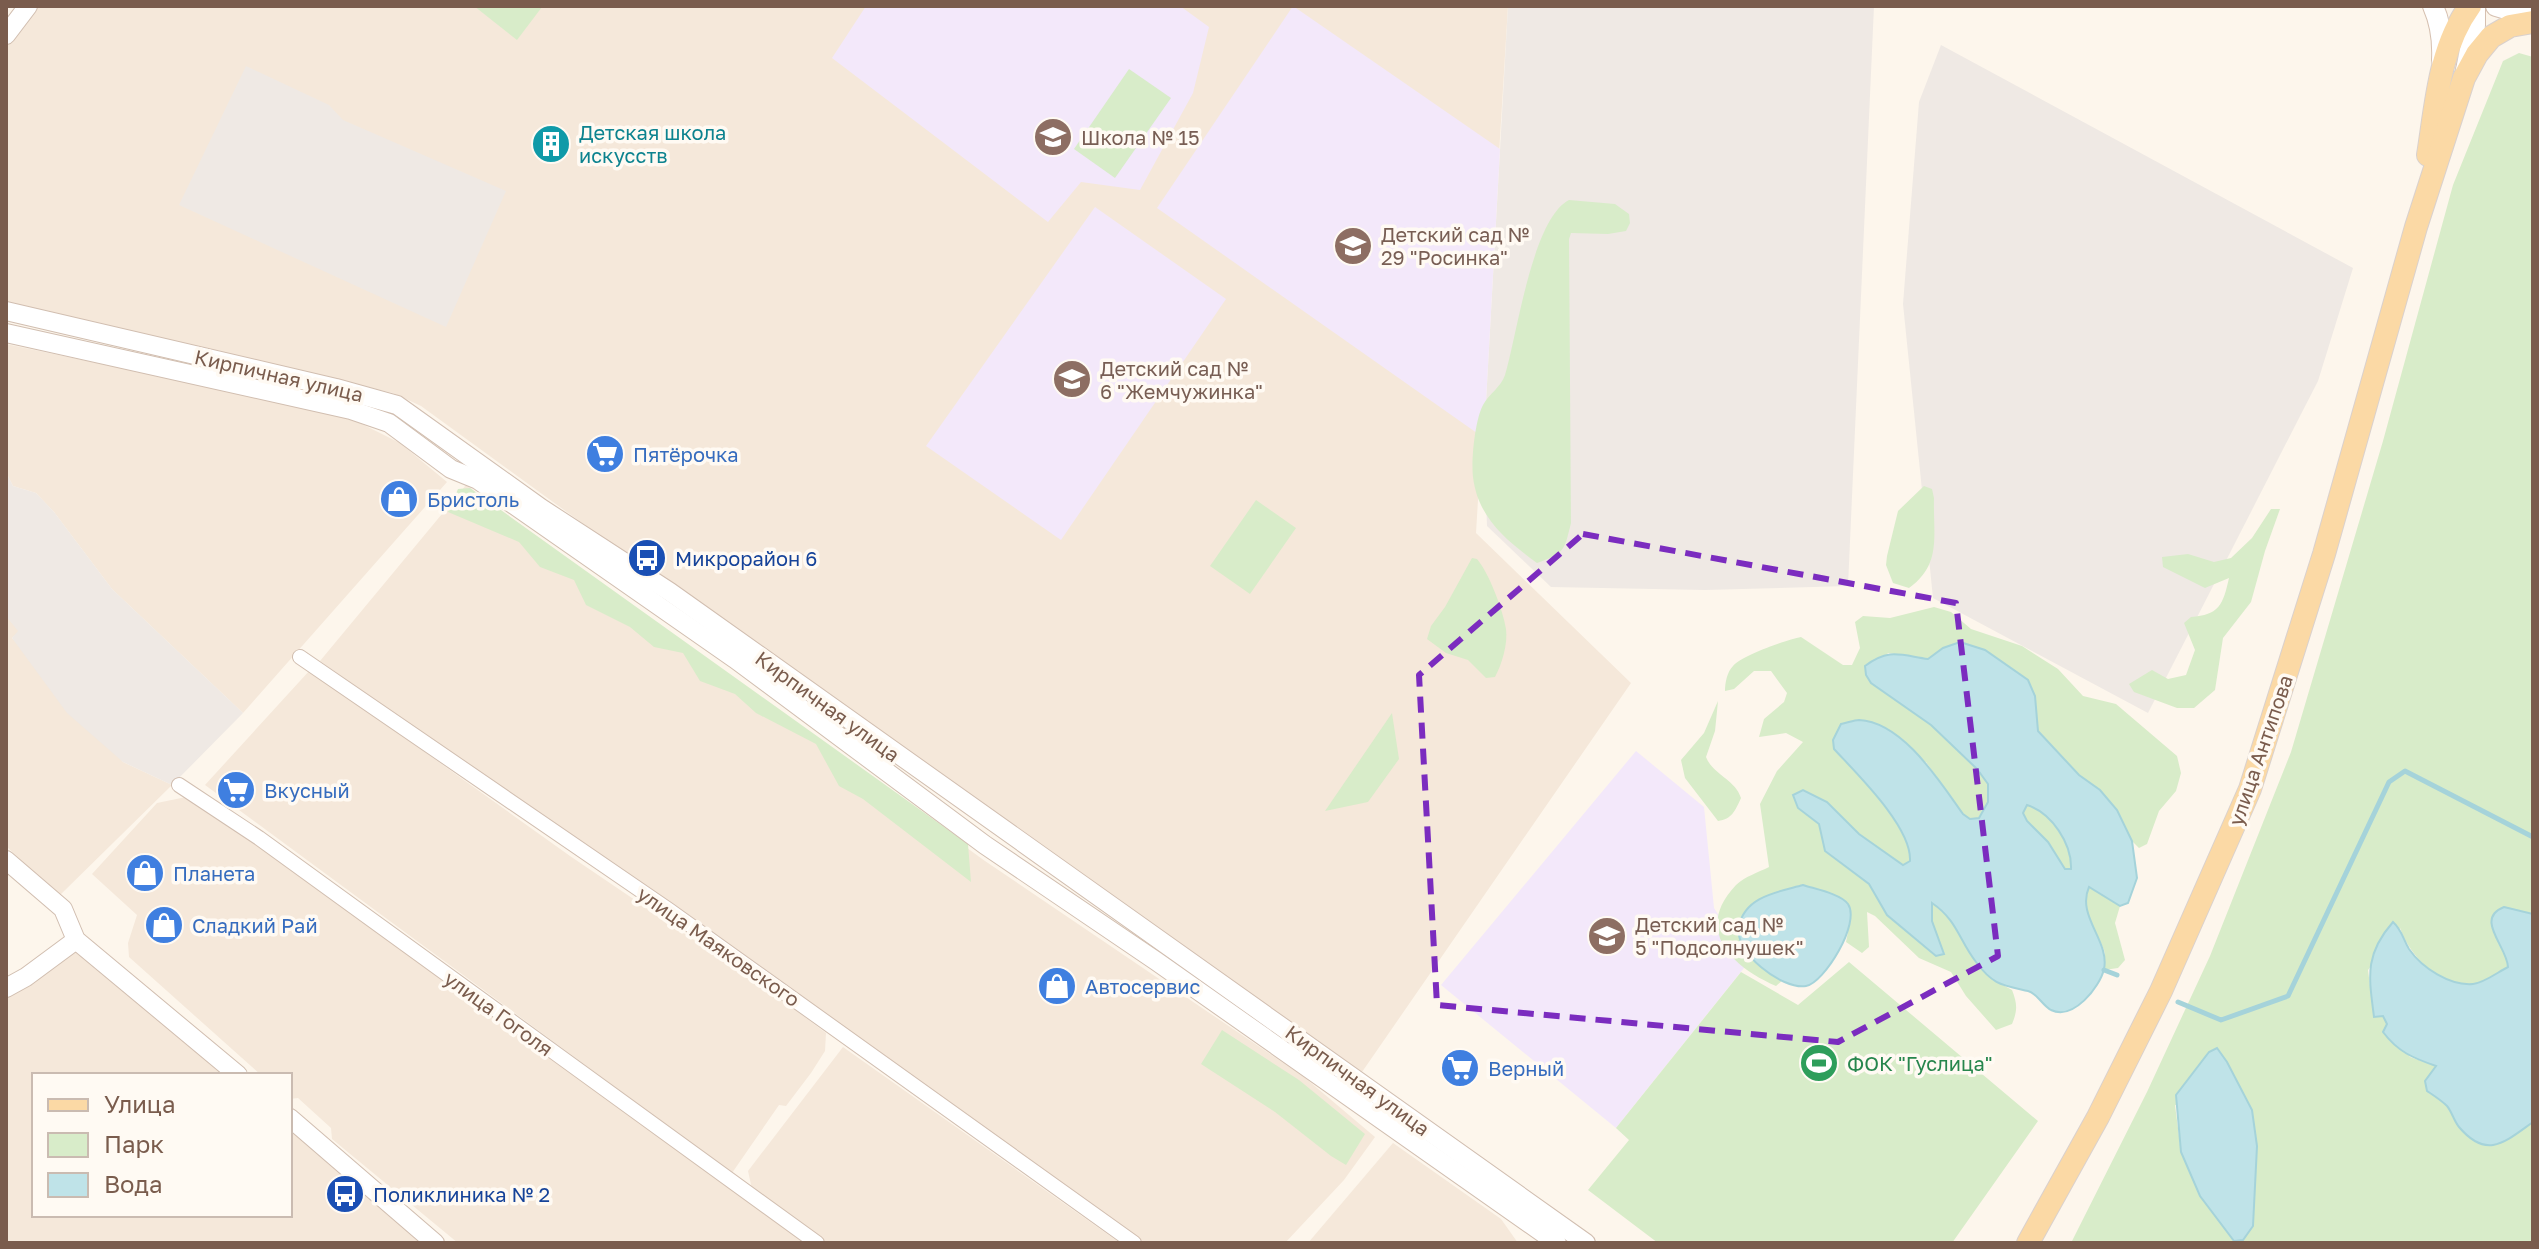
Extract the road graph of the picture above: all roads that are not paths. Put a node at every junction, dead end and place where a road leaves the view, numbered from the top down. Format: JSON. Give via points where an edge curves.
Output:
{"nodes":[{"id":1,"x":28,"y":6,"type":"edge"},
{"id":2,"x":2433,"y":6,"type":"edge"},
{"id":3,"x":2472,"y":6,"type":"edge"},
{"id":4,"x":2496,"y":6,"type":"edge"},
{"id":5,"x":2533,"y":20,"type":"edge"},
{"id":6,"x":6,"y":35,"type":"edge"},
{"id":7,"x":2442,"y":71,"type":"junction"},
{"id":8,"x":2464,"y":78,"type":"junction"},
{"id":9,"x":2416,"y":227,"type":"junction"},
{"id":10,"x":6,"y":311,"type":"edge"},
{"id":11,"x":6,"y":333,"type":"edge"},
{"id":12,"x":300,"y":657,"type":"dead end"},
{"id":13,"x":179,"y":785,"type":"dead end"},
{"id":14,"x":6,"y":860,"type":"edge"},
{"id":15,"x":76,"y":940,"type":"junction"},
{"id":16,"x":6,"y":988,"type":"edge"},
{"id":17,"x":236,"y":1073,"type":"edge"},
{"id":18,"x":292,"y":1120,"type":"edge"},
{"id":19,"x":435,"y":1243,"type":"edge"},
{"id":20,"x":817,"y":1243,"type":"edge"},
{"id":21,"x":1134,"y":1243,"type":"edge"},
{"id":22,"x":1557,"y":1243,"type":"edge"},
{"id":23,"x":1586,"y":1243,"type":"edge"},
{"id":24,"x":2028,"y":1243,"type":"edge"}],
"edges":[{"from":1,"to":6,"type":"street"},
{"from":2,"to":7,"type":"main road","via":[[2443,41]]},
{"from":3,"to":7,"type":"main road","name":"улица Антипова","via":[[2453,37]]},
{"from":3,"to":8,"type":"main road","via":[[2475,25]]},
{"from":4,"to":5,"type":"main road"},
{"from":5,"to":8,"type":"main road","name":"улица Антипова","via":[[2491,37]]},
{"from":7,"to":9,"type":"main road","name":"улица Антипова"},
{"from":8,"to":9,"type":"main road","name":"улица Антипова"},
{"from":9,"to":24,"type":"main road","name":"улица Антипова","via":[[2320,569],[2250,789],[2161,991]]},
{"from":10,"to":23,"type":"street","name":"Кирпичная улица","via":[[397,405],[670,592]]},
{"from":11,"to":22,"type":"street","name":"Кирпичная улица","via":[[389,423],[735,659],[985,845]]},
{"from":12,"to":21,"type":"street","name":"улица Маяковского","via":[[669,910]]},
{"from":13,"to":20,"type":"street","name":"улица Гоголя"},
{"from":14,"to":15,"type":"street","via":[[63,909]]},
{"from":15,"to":16,"type":"street"},
{"from":15,"to":17,"type":"street"},
{"from":18,"to":19,"type":"street"}]}
